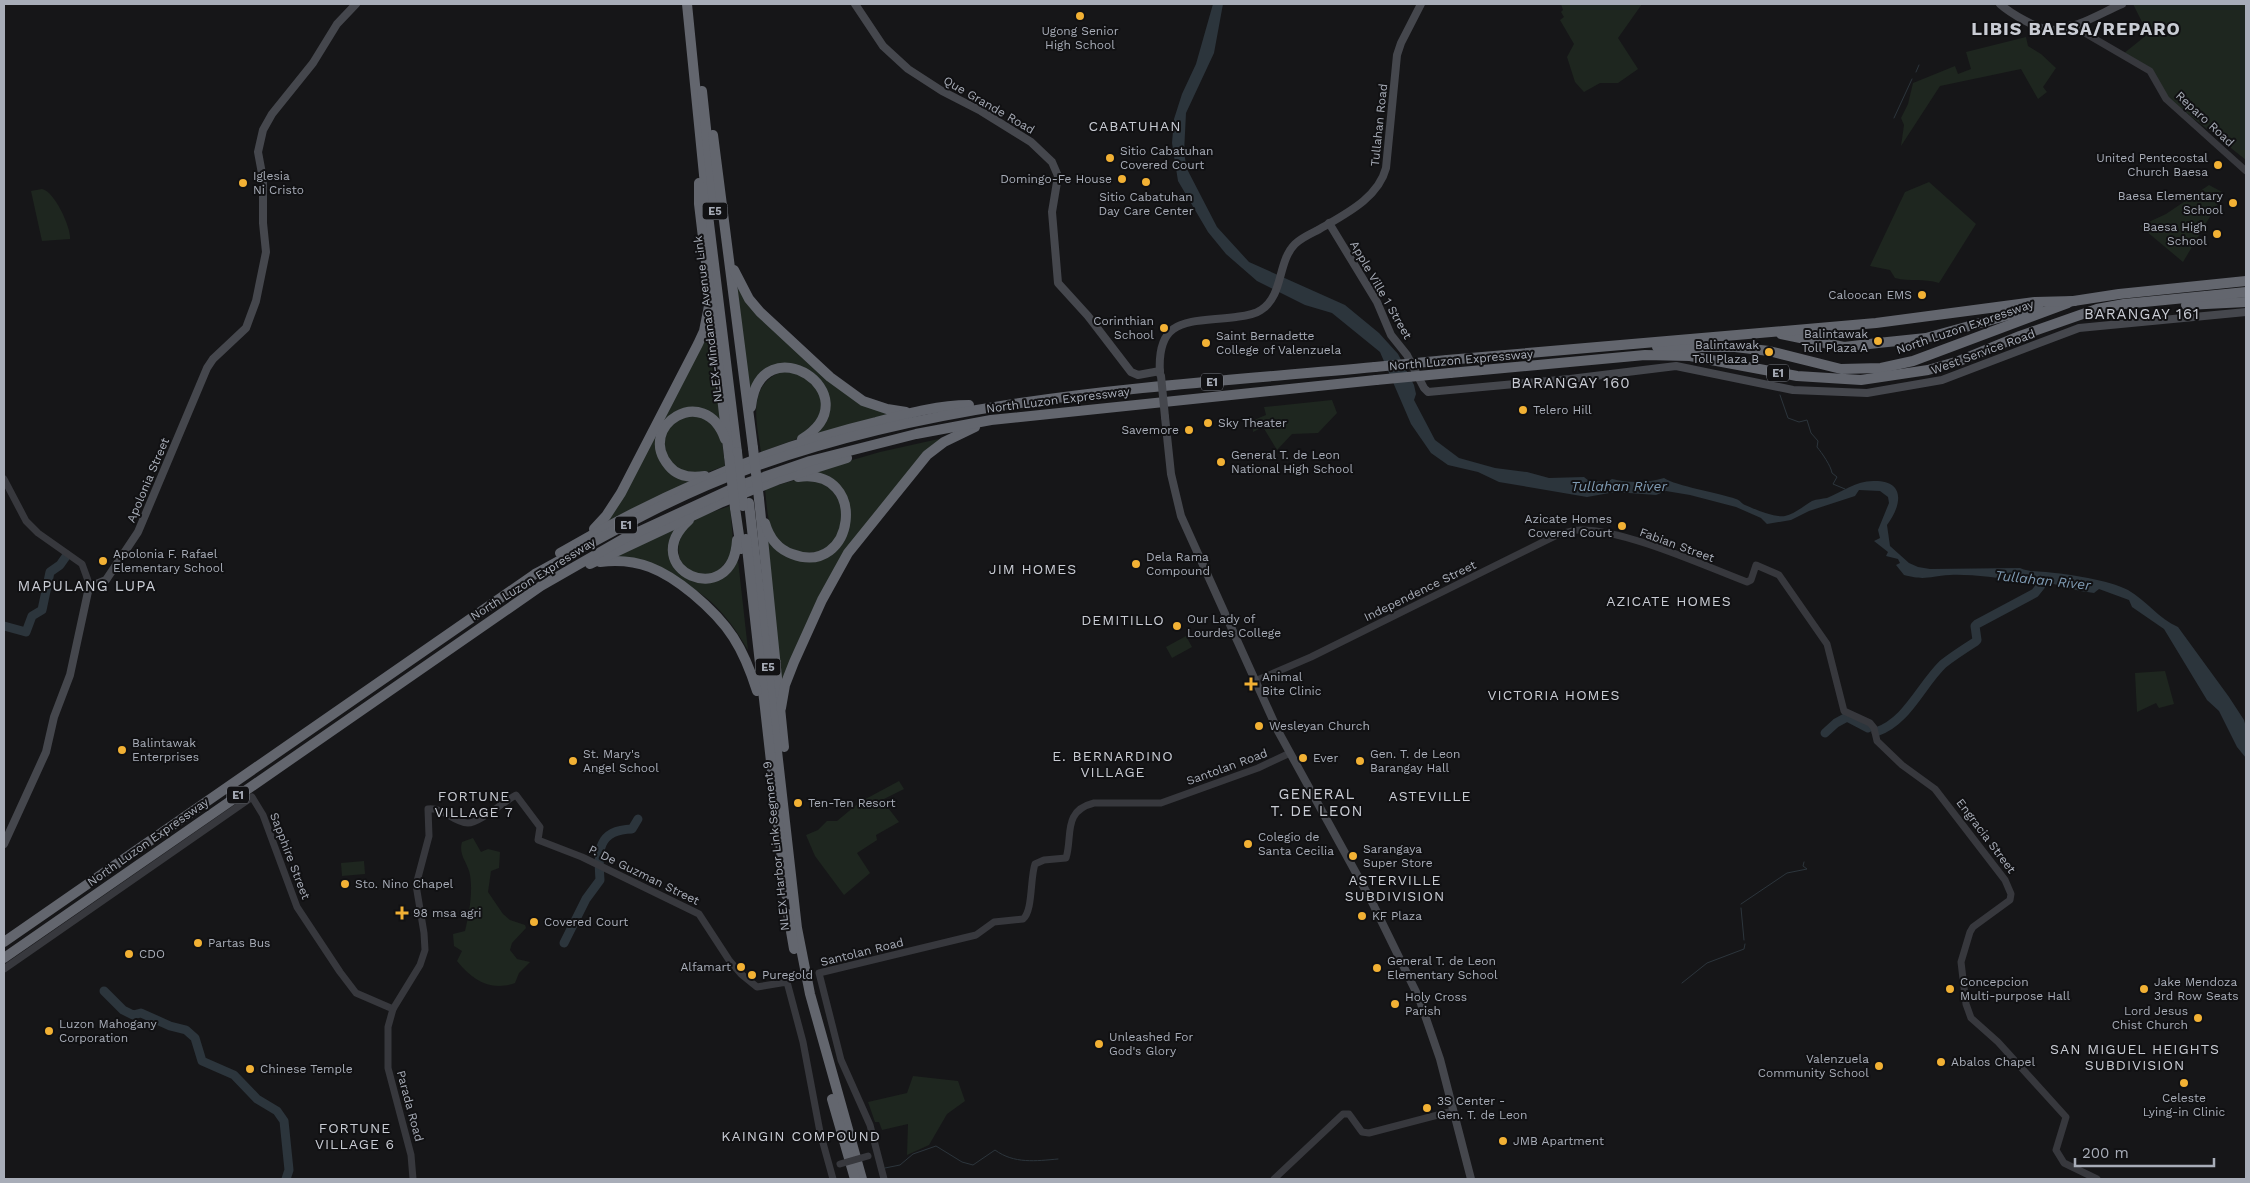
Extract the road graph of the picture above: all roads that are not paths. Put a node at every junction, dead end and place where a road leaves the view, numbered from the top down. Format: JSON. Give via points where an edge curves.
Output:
{"nodes":[{"id":1,"x":356,"y":4,"type":"edge"},
{"id":2,"x":686,"y":4,"type":"edge"},
{"id":3,"x":693,"y":4,"type":"edge"},
{"id":4,"x":855,"y":4,"type":"edge"},
{"id":5,"x":1421,"y":4,"type":"edge"},
{"id":6,"x":2000,"y":4,"type":"edge"},
{"id":7,"x":2122,"y":4,"type":"edge"},
{"id":8,"x":2071,"y":25,"type":"junction"},
{"id":9,"x":701,"y":78,"type":"junction"},
{"id":10,"x":700,"y":134,"type":"junction"},
{"id":11,"x":2246,"y":171,"type":"edge"},
{"id":12,"x":725,"y":222,"type":"junction"},
{"id":13,"x":1329,"y":223,"type":"junction"},
{"id":14,"x":708,"y":274,"type":"junction"},
{"id":15,"x":2246,"y":279,"type":"edge"},
{"id":16,"x":2246,"y":292,"type":"edge"},
{"id":17,"x":2074,"y":301,"type":"junction"},
{"id":18,"x":2246,"y":302,"type":"edge"},
{"id":19,"x":2098,"y":309,"type":"junction"},
{"id":20,"x":2246,"y":312,"type":"edge"},
{"id":21,"x":1770,"y":332,"type":"junction"},
{"id":22,"x":1595,"y":346,"type":"junction"},
{"id":23,"x":1160,"y":374,"type":"junction"},
{"id":24,"x":1428,"y":392,"type":"joint"},
{"id":25,"x":1002,"y":405,"type":"junction"},
{"id":26,"x":916,"y":412,"type":"junction"},
{"id":27,"x":990,"y":420,"type":"junction"},
{"id":28,"x":750,"y":423,"type":"junction"},
{"id":29,"x":890,"y":441,"type":"junction"},
{"id":30,"x":790,"y":446,"type":"junction"},
{"id":31,"x":738,"y":452,"type":"junction"},
{"id":32,"x":718,"y":473,"type":"junction"},
{"id":33,"x":4,"y":479,"type":"edge"},
{"id":34,"x":777,"y":480,"type":"junction"},
{"id":35,"x":749,"y":503,"type":"junction"},
{"id":36,"x":698,"y":513,"type":"junction"},
{"id":37,"x":1597,"y":531,"type":"joint"},
{"id":38,"x":582,"y":540,"type":"junction"},
{"id":39,"x":1756,"y":565,"type":"joint"},
{"id":40,"x":578,"y":570,"type":"junction"},
{"id":41,"x":535,"y":574,"type":"junction"},
{"id":42,"x":90,"y":586,"type":"junction"},
{"id":43,"x":542,"y":586,"type":"junction"},
{"id":44,"x":1255,"y":681,"type":"junction"},
{"id":45,"x":757,"y":691,"type":"junction"},
{"id":46,"x":781,"y":708,"type":"junction"},
{"id":47,"x":1290,"y":754,"type":"junction"},
{"id":48,"x":775,"y":811,"type":"junction"},
{"id":49,"x":787,"y":832,"type":"junction"},
{"id":50,"x":538,"y":840,"type":"joint"},
{"id":51,"x":4,"y":844,"type":"edge"},
{"id":52,"x":4,"y":942,"type":"edge"},
{"id":53,"x":4,"y":958,"type":"edge"},
{"id":54,"x":4,"y":970,"type":"edge"},
{"id":55,"x":393,"y":1009,"type":"junction"},
{"id":56,"x":1453,"y":1112,"type":"junction"},
{"id":57,"x":878,"y":1153,"type":"junction"},
{"id":58,"x":830,"y":1167,"type":"junction"},
{"id":59,"x":413,"y":1179,"type":"edge"},
{"id":60,"x":834,"y":1179,"type":"edge"},
{"id":61,"x":855,"y":1179,"type":"edge"},
{"id":62,"x":862,"y":1179,"type":"edge"},
{"id":63,"x":884,"y":1179,"type":"edge"},
{"id":64,"x":1274,"y":1179,"type":"edge"},
{"id":65,"x":1471,"y":1179,"type":"edge"},
{"id":66,"x":2097,"y":1179,"type":"edge"}],
"edges":[{"from":1,"to":42,"type":"main road","name":"Apolonia Street","via":[[337,24],[313,63],[272,114],[259,140],[266,252],[250,323],[209,364],[141,526],[106,580]]},
{"from":2,"to":10,"type":"highway","name":"NLEX-Mindanao Avenue Link","number":"E5"},
{"from":3,"to":9,"type":"highway","name":"NLEX-Mindanao Avenue Link","number":"E5"},
{"from":4,"to":23,"type":"main road","name":"Que Grande Road","via":[[890,54],[933,86],[1031,142],[1052,162],[1057,184],[1052,212],[1057,280],[1131,372],[1138,375]]},
{"from":5,"to":13,"type":"main road","name":"Tullahan Road","via":[[1397,55],[1382,181],[1367,198]]},
{"from":6,"to":8,"type":"main road","via":[[2013,14],[2044,28],[2053,30]]},
{"from":7,"to":8,"type":"main road"},
{"from":8,"to":11,"type":"street","name":"Reparo Road","via":[[2150,72],[2166,99]]},
{"from":9,"to":12,"type":"highway","via":[[716,152]]},
{"from":9,"to":31,"type":"highway","name":"NLEX-Mindanao Avenue Link","number":"E5"},
{"from":10,"to":14,"type":"highway","via":[[699,204]]},
{"from":10,"to":31,"type":"highway","name":"NLEX-Mindanao Avenue Link","number":"E5"},
{"from":12,"to":26,"type":"highway","via":[[739,282],[760,312],[854,396],[887,409]]},
{"from":12,"to":28,"type":"highway"},
{"from":13,"to":23,"type":"main road","name":"Tullahan Road","via":[[1291,249],[1275,294],[1256,314],[1188,323],[1172,329],[1160,348]]},
{"from":13,"to":24,"type":"main road","name":"Apple Ville 1 Street","via":[[1377,302],[1391,335],[1407,355]]},
{"from":14,"to":31,"type":"highway"},
{"from":14,"to":38,"type":"highway","via":[[708,316],[698,344],[613,506]]},
{"from":15,"to":17,"type":"highway","name":"North Luzon Expressway","number":"E1"},
{"from":16,"to":19,"type":"highway","name":"North Luzon Expressway","number":"E1"},
{"from":17,"to":21,"type":"highway","name":"North Luzon Expressway","number":"E1","via":[[2035,302],[1890,322]]},
{"from":17,"to":21,"type":"highway","name":"North Luzon Expressway","number":"E1","via":[[2035,308],[1926,338],[1878,344],[1844,347]]},
{"from":17,"to":22,"type":"highway","name":"North Luzon Expressway","number":"E1","via":[[1913,361],[1881,368],[1842,369],[1768,351],[1735,347]]},
{"from":18,"to":19,"type":"highway"},
{"from":19,"to":27,"type":"highway","name":"North Luzon Expressway","number":"E1","bridge":true,"via":[[1928,370],[1861,380],[1797,376],[1690,356],[1645,355]]},
{"from":20,"to":24,"type":"main road","name":"West Service Road","via":[[2080,328],[1942,380],[1868,392],[1793,390],[1676,366]]},
{"from":21,"to":22,"type":"highway","name":"North Luzon Expressway","number":"E1"},
{"from":22,"to":25,"type":"highway","name":"North Luzon Expressway","number":"E1","bridge":true},
{"from":23,"to":44,"type":"main road","bridge":true,"via":[[1171,474],[1181,516]]},
{"from":25,"to":26,"type":"highway","via":[[963,405]]},
{"from":25,"to":41,"type":"highway","name":"North Luzon Expressway","number":"E1","via":[[876,429],[749,468],[659,508]]},
{"from":26,"to":30,"type":"highway"},
{"from":27,"to":29,"type":"highway","name":"North Luzon Expressway","number":"E1"},
{"from":27,"to":46,"type":"highway","via":[[954,437],[927,455],[848,553],[794,662]]},
{"from":28,"to":30,"type":"highway","via":[[753,392],[760,380],[774,370],[784,368],[808,373],[823,392],[824,416],[812,433]]},
{"from":28,"to":31,"type":"highway"},
{"from":29,"to":34,"type":"highway"},
{"from":29,"to":43,"type":"highway","name":"North Luzon Expressway","number":"E1","via":[[818,459],[738,486],[623,539]]},
{"from":30,"to":32,"type":"highway"},
{"from":31,"to":32,"type":"highway","via":[[713,419],[704,414],[682,413],[666,425],[661,452],[672,469],[692,477]]},
{"from":31,"to":35,"type":"highway","number":"E5"},
{"from":31,"to":35,"type":"highway","bridge":true},
{"from":32,"to":38,"type":"highway","via":[[625,516]]},
{"from":33,"to":42,"type":"street","via":[[26,521],[82,564]]},
{"from":34,"to":35,"type":"highway","via":[[809,476],[824,480],[838,491],[847,516],[845,529],[835,545],[816,556],[804,557],[788,552],[774,542]]},
{"from":34,"to":36,"type":"highway"},
{"from":35,"to":36,"type":"highway","via":[[732,564],[720,575],[704,580],[681,570],[672,551],[676,534]]},
{"from":35,"to":45,"type":"highway"},
{"from":35,"to":46,"type":"highway"},
{"from":35,"to":48,"type":"highway","name":"NLEX Harbor Link Segment 9","number":"E5"},
{"from":35,"to":49,"type":"highway","name":"NLEX Harbor Link Segment 9","number":"E5"},
{"from":36,"to":40,"type":"highway"},
{"from":37,"to":39,"type":"street","name":"Fabian Street","via":[[1645,544],[1749,582]]},
{"from":37,"to":44,"type":"street","name":"Independence Street","via":[[1576,530],[1557,535],[1311,657]]},
{"from":38,"to":41,"type":"highway","via":[[558,554]]},
{"from":39,"to":66,"type":"street","name":"Engracia Street","via":[[1779,575],[1827,644],[1844,711],[1870,723],[1877,741],[1897,761],[1937,791],[2005,880],[2011,897],[1970,932],[1961,962],[1966,1004],[1971,1018],[1998,1042],[2066,1117],[2057,1154],[2064,1163]]},
{"from":40,"to":43,"type":"highway"},
{"from":40,"to":45,"type":"highway","via":[[600,562],[633,561],[672,577],[728,627],[745,657]]},
{"from":41,"to":52,"type":"highway","name":"North Luzon Expressway","number":"E1"},
{"from":42,"to":51,"type":"main road","via":[[70,675],[46,752]]},
{"from":43,"to":53,"type":"highway","name":"North Luzon Expressway","number":"E1"},
{"from":44,"to":47,"type":"main road"},
{"from":45,"to":48,"type":"highway","via":[[767,779]]},
{"from":46,"to":49,"type":"highway"},
{"from":47,"to":56,"type":"main road","via":[[1372,902],[1419,998],[1440,1059]]},
{"from":47,"to":57,"type":"street","name":"Santolan Road","via":[[1162,803],[1094,803],[1086,806],[1071,822],[1066,858],[1035,864],[1028,912],[1023,920],[994,922],[976,935],[819,973],[842,1060],[870,1124]]},
{"from":48,"to":61,"type":"highway","name":"NLEX Harbor Link Segment 9","number":"E5","via":[[790,930],[803,995]]},
{"from":49,"to":62,"type":"highway","name":"NLEX Harbor Link Segment 9","number":"E5","via":[[791,885],[810,994]]},
{"from":50,"to":55,"type":"street","name":"Parada Road","via":[[539,825],[516,795],[473,822],[461,821],[440,809],[428,809],[429,836],[416,885],[425,950],[420,965]]},
{"from":50,"to":58,"type":"street","name":"P. De Guzman Street","via":[[651,889],[699,914],[729,960],[757,987],[788,984]]},
{"from":54,"to":55,"type":"street","name":"Sapphire Street","via":[[252,797],[263,815],[297,907],[307,923],[352,990]]},
{"from":55,"to":59,"type":"street","name":"Parada Road","via":[[388,1027],[388,1068],[411,1155]]},
{"from":56,"to":64,"type":"street","via":[[1369,1134],[1362,1132],[1349,1114],[1343,1114]]},
{"from":56,"to":65,"type":"main road"},
{"from":57,"to":58,"type":"street","bridge":true},
{"from":57,"to":63,"type":"street"},
{"from":58,"to":60,"type":"street"}]}
